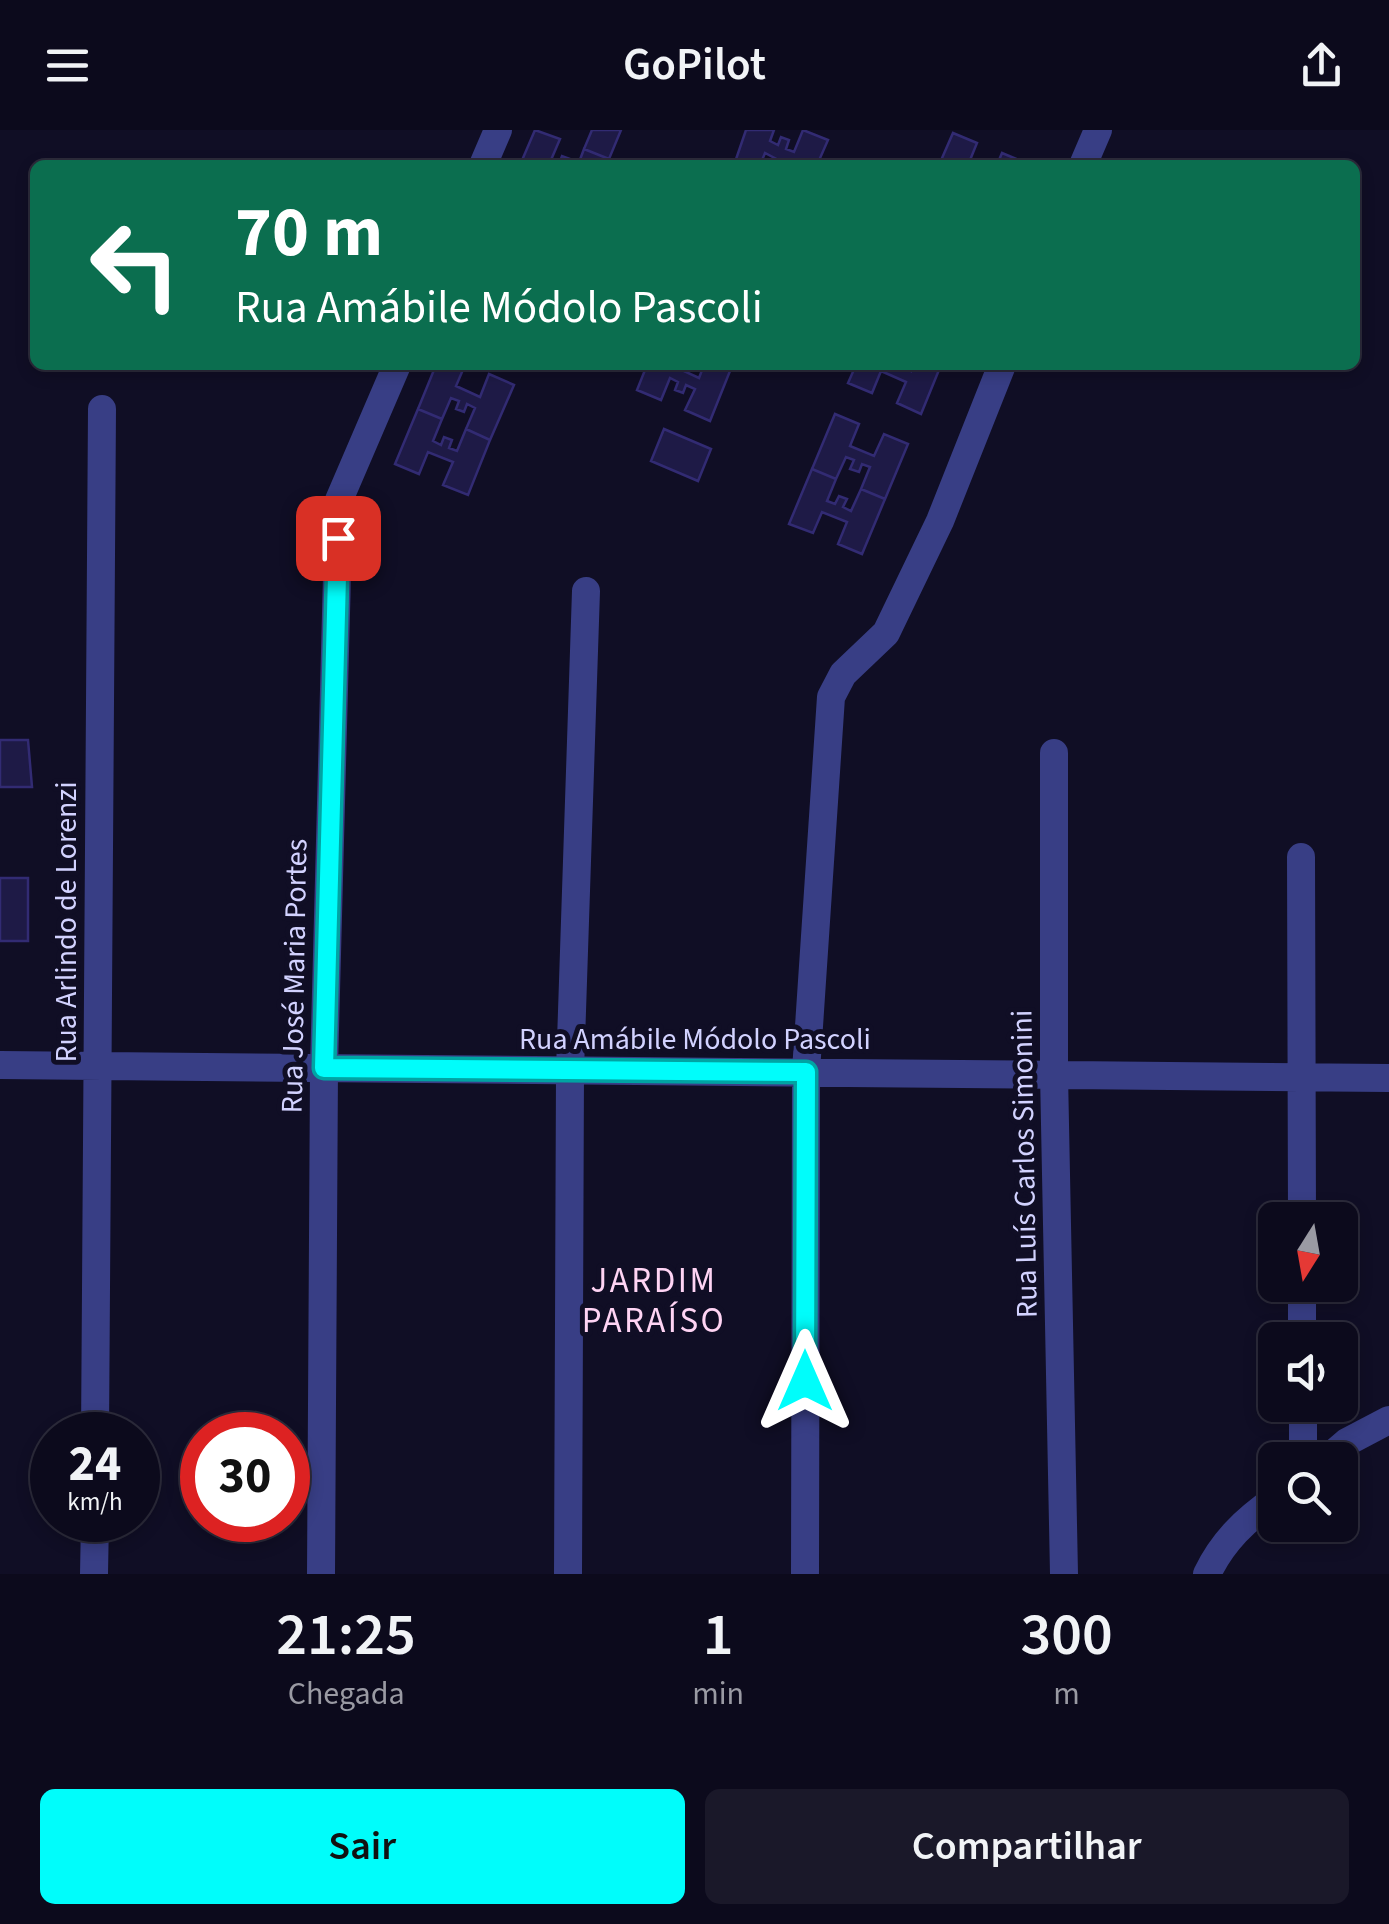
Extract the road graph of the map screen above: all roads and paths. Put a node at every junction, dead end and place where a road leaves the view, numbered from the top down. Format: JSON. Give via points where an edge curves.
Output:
{"nodes":[{"id":1,"x":498,"y":130,"type":"edge"},
{"id":2,"x":1098,"y":130,"type":"edge"},
{"id":3,"x":485,"y":160,"type":"edge"},
{"id":4,"x":1085,"y":160,"type":"edge"},
{"id":5,"x":395,"y":370,"type":"edge"},
{"id":6,"x":1000,"y":370,"type":"edge"},
{"id":7,"x":102,"y":409,"type":"dead end"},
{"id":8,"x":586,"y":591,"type":"dead end"},
{"id":9,"x":1054,"y":752,"type":"dead end"},
{"id":10,"x":1301,"y":857,"type":"dead end"},
{"id":11,"x":0,"y":1065,"type":"edge"},
{"id":12,"x":98,"y":1066,"type":"junction"},
{"id":13,"x":324,"y":1068,"type":"junction"},
{"id":14,"x":570,"y":1071,"type":"junction"},
{"id":15,"x":806,"y":1072,"type":"junction"},
{"id":16,"x":1054,"y":1074,"type":"junction"},
{"id":17,"x":1300,"y":1076,"type":"junction"},
{"id":18,"x":1389,"y":1078,"type":"edge"},
{"id":19,"x":1302,"y":1202,"type":"edge"},
{"id":20,"x":95,"y":1412,"type":"edge"},
{"id":21,"x":1389,"y":1420,"type":"edge"},
{"id":22,"x":1347,"y":1442,"type":"edge"},
{"id":23,"x":1258,"y":1513,"type":"edge"},
{"id":24,"x":95,"y":1542,"type":"edge"},
{"id":25,"x":94,"y":1574,"type":"edge"},
{"id":26,"x":322,"y":1574,"type":"edge"},
{"id":27,"x":568,"y":1574,"type":"edge"},
{"id":28,"x":804,"y":1574,"type":"edge"},
{"id":29,"x":1064,"y":1574,"type":"edge"},
{"id":30,"x":1207,"y":1574,"type":"edge"}],
"edges":[{"from":1,"to":3,"type":"street"},
{"from":2,"to":4,"type":"street"},
{"from":5,"to":13,"type":"street","name":"Rua José Maria Portes","via":[[339,500]]},
{"from":6,"to":15,"type":"street","via":[[886,633],[843,674],[831,697]]},
{"from":7,"to":12,"type":"street","name":"Rua Arlindo de Lorenzi"},
{"from":8,"to":14,"type":"street"},
{"from":9,"to":16,"type":"street","name":"Rua Luís Carlos Simonini"},
{"from":10,"to":17,"type":"street"},
{"from":11,"to":12,"type":"street","name":"Rua Amábile Módolo Pascoli"},
{"from":12,"to":13,"type":"street","name":"Rua Amábile Módolo Pascoli"},
{"from":12,"to":20,"type":"street","name":"Rua Arlindo de Lorenzi"},
{"from":13,"to":14,"type":"street","name":"Rua Amábile Módolo Pascoli"},
{"from":13,"to":26,"type":"street","name":"Rua José Maria Portes"},
{"from":14,"to":15,"type":"street","name":"Rua Amábile Módolo Pascoli"},
{"from":14,"to":27,"type":"street"},
{"from":15,"to":16,"type":"street","name":"Rua Amábile Módolo Pascoli"},
{"from":15,"to":28,"type":"street"},
{"from":16,"to":17,"type":"street","name":"Rua Amábile Módolo Pascoli"},
{"from":16,"to":29,"type":"street","name":"Rua Luís Carlos Simonini"},
{"from":17,"to":18,"type":"street","name":"Rua Amábile Módolo Pascoli"},
{"from":17,"to":19,"type":"street"},
{"from":21,"to":22,"type":"street"},
{"from":23,"to":30,"type":"street","via":[[1236,1530]]},
{"from":24,"to":25,"type":"street"}]}
